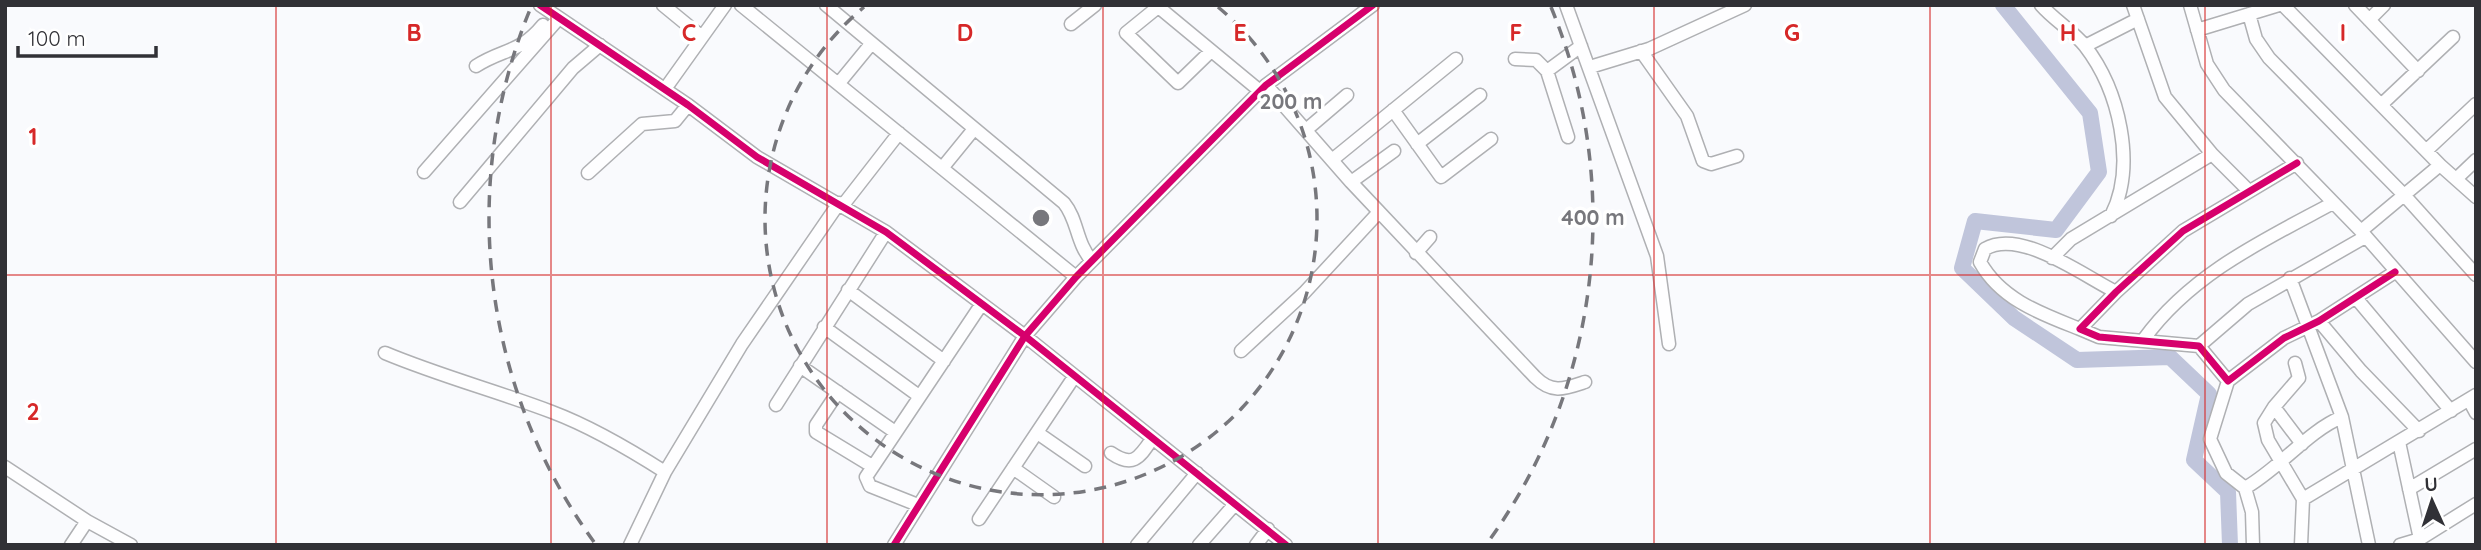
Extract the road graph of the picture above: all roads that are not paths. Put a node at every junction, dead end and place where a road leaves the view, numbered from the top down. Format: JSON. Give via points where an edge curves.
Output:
{"nodes":[{"id":1,"x":540,"y":5,"type":"edge"},
{"id":2,"x":663,"y":5,"type":"edge"},
{"id":3,"x":725,"y":5,"type":"edge"},
{"id":4,"x":741,"y":5,"type":"edge"},
{"id":5,"x":826,"y":5,"type":"edge"},
{"id":6,"x":1095,"y":5,"type":"edge"},
{"id":7,"x":1373,"y":5,"type":"edge"},
{"id":8,"x":1566,"y":5,"type":"edge"},
{"id":9,"x":1745,"y":5,"type":"edge"},
{"id":10,"x":2133,"y":5,"type":"edge"},
{"id":11,"x":2190,"y":5,"type":"edge"},
{"id":12,"x":2281,"y":5,"type":"edge"},
{"id":13,"x":2355,"y":5,"type":"edge"},
{"id":14,"x":2384,"y":5,"type":"edge"},
{"id":15,"x":1157,"y":6,"type":"edge"},
{"id":16,"x":2048,"y":7,"type":"edge"},
{"id":17,"x":556,"y":15,"type":"junction"},
{"id":18,"x":2249,"y":15,"type":"junction"},
{"id":19,"x":2138,"y":19,"type":"junction"},
{"id":20,"x":2369,"y":20,"type":"junction"},
{"id":21,"x":1071,"y":24,"type":"dead end"},
{"id":22,"x":2197,"y":30,"type":"junction"},
{"id":23,"x":702,"y":37,"type":"junction"},
{"id":24,"x":2453,"y":37,"type":"dead end"},
{"id":25,"x":871,"y":44,"type":"junction"},
{"id":26,"x":600,"y":46,"type":"junction"},
{"id":27,"x":1581,"y":46,"type":"junction"},
{"id":28,"x":2085,"y":46,"type":"junction"},
{"id":29,"x":1211,"y":51,"type":"junction"},
{"id":30,"x":1641,"y":51,"type":"junction"},
{"id":31,"x":1515,"y":59,"type":"dead end"},
{"id":32,"x":1456,"y":60,"type":"dead end"},
{"id":33,"x":476,"y":66,"type":"dead end"},
{"id":34,"x":1590,"y":67,"type":"junction"},
{"id":35,"x":1547,"y":71,"type":"junction"},
{"id":36,"x":2418,"y":71,"type":"junction"},
{"id":37,"x":839,"y":83,"type":"junction"},
{"id":38,"x":1263,"y":88,"type":"junction"},
{"id":39,"x":665,"y":89,"type":"junction"},
{"id":40,"x":1346,"y":95,"type":"dead end"},
{"id":41,"x":1480,"y":95,"type":"dead end"},
{"id":42,"x":2382,"y":104,"type":"junction"},
{"id":43,"x":2476,"y":104,"type":"edge"},
{"id":44,"x":688,"y":105,"type":"junction"},
{"id":45,"x":1393,"y":110,"type":"junction"},
{"id":46,"x":974,"y":129,"type":"junction"},
{"id":47,"x":1306,"y":130,"type":"junction"},
{"id":48,"x":899,"y":133,"type":"junction"},
{"id":49,"x":1568,"y":137,"type":"dead end"},
{"id":50,"x":1491,"y":139,"type":"dead end"},
{"id":51,"x":1417,"y":144,"type":"junction"},
{"id":52,"x":2428,"y":149,"type":"junction"},
{"id":53,"x":1394,"y":151,"type":"dead end"},
{"id":54,"x":2211,"y":154,"type":"junction"},
{"id":55,"x":1737,"y":156,"type":"dead end"},
{"id":56,"x":1332,"y":160,"type":"junction"},
{"id":57,"x":2476,"y":160,"type":"edge"},
{"id":58,"x":2297,"y":163,"type":"junction"},
{"id":59,"x":2440,"y":165,"type":"junction"},
{"id":60,"x":943,"y":167,"type":"junction"},
{"id":61,"x":424,"y":172,"type":"dead end"},
{"id":62,"x":588,"y":173,"type":"dead end"},
{"id":63,"x":2456,"y":180,"type":"junction"},
{"id":64,"x":1351,"y":182,"type":"junction"},
{"id":65,"x":2249,"y":191,"type":"junction"},
{"id":66,"x":2405,"y":196,"type":"junction"},
{"id":67,"x":2476,"y":197,"type":"edge"},
{"id":68,"x":460,"y":202,"type":"dead end"},
{"id":69,"x":2333,"y":202,"type":"junction"},
{"id":70,"x":841,"y":204,"type":"junction"},
{"id":71,"x":1379,"y":212,"type":"junction"},
{"id":72,"x":2110,"y":216,"type":"junction"},
{"id":73,"x":886,"y":232,"type":"junction"},
{"id":74,"x":2363,"y":234,"type":"junction"},
{"id":75,"x":1430,"y":237,"type":"dead end"},
{"id":76,"x":1416,"y":253,"type":"junction"},
{"id":77,"x":2052,"y":258,"type":"junction"},
{"id":78,"x":1091,"y":261,"type":"junction"},
{"id":79,"x":2395,"y":272,"type":"junction"},
{"id":80,"x":2476,"y":275,"type":"edge"},
{"id":81,"x":1076,"y":277,"type":"junction"},
{"id":82,"x":2290,"y":278,"type":"junction"},
{"id":83,"x":848,"y":290,"type":"junction"},
{"id":84,"x":2116,"y":292,"type":"junction"},
{"id":85,"x":2356,"y":298,"type":"junction"},
{"id":86,"x":981,"y":304,"type":"junction"},
{"id":87,"x":2314,"y":323,"type":"junction"},
{"id":88,"x":824,"y":327,"type":"junction"},
{"id":89,"x":2080,"y":329,"type":"junction"},
{"id":90,"x":1026,"y":335,"type":"junction"},
{"id":91,"x":2144,"y":339,"type":"junction"},
{"id":92,"x":1669,"y":344,"type":"dead end"},
{"id":93,"x":2199,"y":346,"type":"junction"},
{"id":94,"x":1241,"y":351,"type":"dead end"},
{"id":95,"x":385,"y":353,"type":"dead end"},
{"id":96,"x":944,"y":361,"type":"junction"},
{"id":97,"x":2476,"y":362,"type":"edge"},
{"id":98,"x":2295,"y":363,"type":"dead end"},
{"id":99,"x":800,"y":366,"type":"junction"},
{"id":100,"x":1074,"y":376,"type":"junction"},
{"id":101,"x":2228,"y":381,"type":"junction"},
{"id":102,"x":1585,"y":382,"type":"dead end"},
{"id":103,"x":838,"y":392,"type":"junction"},
{"id":104,"x":919,"y":396,"type":"junction"},
{"id":105,"x":2472,"y":398,"type":"edge"},
{"id":106,"x":776,"y":405,"type":"dead end"},
{"id":107,"x":2274,"y":407,"type":"junction"},
{"id":108,"x":2451,"y":411,"type":"junction"},
{"id":109,"x":2476,"y":413,"type":"edge"},
{"id":110,"x":2342,"y":417,"type":"junction"},
{"id":111,"x":2419,"y":431,"type":"junction"},
{"id":112,"x":895,"y":432,"type":"junction"},
{"id":113,"x":1038,"y":434,"type":"junction"},
{"id":114,"x":1152,"y":439,"type":"junction"},
{"id":115,"x":2399,"y":442,"type":"junction"},
{"id":116,"x":2302,"y":444,"type":"junction"},
{"id":117,"x":2476,"y":449,"type":"edge"},
{"id":118,"x":1111,"y":453,"type":"dead end"},
{"id":119,"x":2282,"y":464,"type":"junction"},
{"id":120,"x":872,"y":466,"type":"junction"},
{"id":121,"x":1085,"y":466,"type":"dead end"},
{"id":122,"x":5,"y":467,"type":"edge"},
{"id":123,"x":1013,"y":468,"type":"junction"},
{"id":124,"x":2355,"y":469,"type":"junction"},
{"id":125,"x":665,"y":472,"type":"junction"},
{"id":126,"x":1197,"y":473,"type":"junction"},
{"id":127,"x":2245,"y":488,"type":"junction"},
{"id":128,"x":2409,"y":489,"type":"junction"},
{"id":129,"x":1054,"y":497,"type":"dead end"},
{"id":130,"x":2303,"y":499,"type":"junction"},
{"id":131,"x":1235,"y":503,"type":"junction"},
{"id":132,"x":2476,"y":503,"type":"edge"},
{"id":133,"x":918,"y":505,"type":"junction"},
{"id":134,"x":979,"y":519,"type":"dead end"},
{"id":135,"x":87,"y":521,"type":"junction"},
{"id":136,"x":1268,"y":529,"type":"junction"},
{"id":137,"x":2420,"y":539,"type":"junction"},
{"id":138,"x":71,"y":545,"type":"edge"},
{"id":139,"x":131,"y":545,"type":"edge"},
{"id":140,"x":630,"y":545,"type":"edge"},
{"id":141,"x":894,"y":545,"type":"edge"},
{"id":142,"x":1137,"y":545,"type":"edge"},
{"id":143,"x":1199,"y":545,"type":"edge"},
{"id":144,"x":1255,"y":545,"type":"edge"},
{"id":145,"x":1286,"y":545,"type":"edge"},
{"id":146,"x":2253,"y":545,"type":"edge"},
{"id":147,"x":2301,"y":545,"type":"edge"},
{"id":148,"x":2370,"y":545,"type":"edge"},
{"id":149,"x":2400,"y":545,"type":"edge"}],
"edges":[{"from":1,"to":17,"type":"street"},
{"from":2,"to":23,"type":"street"},
{"from":3,"to":23,"type":"street"},
{"from":4,"to":37,"type":"street"},
{"from":5,"to":25,"type":"street"},
{"from":6,"to":21,"type":"street"},
{"from":7,"to":38,"type":"street"},
{"from":8,"to":27,"type":"street"},
{"from":9,"to":30,"type":"street"},
{"from":10,"to":19,"type":"street"},
{"from":11,"to":22,"type":"street"},
{"from":12,"to":18,"type":"street"},
{"from":12,"to":42,"type":"street"},
{"from":13,"to":20,"type":"street"},
{"from":14,"to":20,"type":"street"},
{"from":15,"to":29,"type":"street"},
{"from":15,"to":29,"type":"street","via":[[1126,33],[1178,83]]},
{"from":16,"to":28,"type":"street"},
{"from":17,"to":26,"type":"street"},
{"from":17,"to":33,"type":"street","via":[[517,49]]},
{"from":17,"to":61,"type":"street"},
{"from":18,"to":22,"type":"street"},
{"from":18,"to":66,"type":"street","via":[[2256,39],[2269,58]]},
{"from":19,"to":28,"type":"street"},
{"from":19,"to":54,"type":"street","via":[[2165,97]]},
{"from":20,"to":36,"type":"street"},
{"from":22,"to":58,"type":"street","via":[[2217,81]]},
{"from":23,"to":39,"type":"street"},
{"from":24,"to":36,"type":"street"},
{"from":25,"to":37,"type":"street"},
{"from":25,"to":46,"type":"street"},
{"from":26,"to":39,"type":"street"},
{"from":26,"to":68,"type":"street","via":[[573,68]]},
{"from":27,"to":34,"type":"street"},
{"from":27,"to":35,"type":"street"},
{"from":28,"to":72,"type":"street","via":[[2115,102],[2120,121],[2123,180]]},
{"from":29,"to":38,"type":"street"},
{"from":30,"to":34,"type":"street"},
{"from":30,"to":55,"type":"street","via":[[1687,116],[1703,161],[1711,164]]},
{"from":31,"to":35,"type":"street","via":[[1536,60]]},
{"from":32,"to":45,"type":"street"},
{"from":34,"to":92,"type":"street","via":[[1657,256]]},
{"from":35,"to":49,"type":"street"},
{"from":36,"to":42,"type":"street"},
{"from":37,"to":48,"type":"street"},
{"from":38,"to":47,"type":"street"},
{"from":38,"to":78,"type":"street"},
{"from":39,"to":44,"type":"street"},
{"from":40,"to":47,"type":"street"},
{"from":41,"to":51,"type":"street"},
{"from":42,"to":52,"type":"street"},
{"from":43,"to":52,"type":"street"},
{"from":44,"to":62,"type":"street","via":[[675,121],[642,124]]},
{"from":44,"to":70,"type":"street","via":[[757,157]]},
{"from":45,"to":51,"type":"street"},
{"from":45,"to":56,"type":"street"},
{"from":46,"to":60,"type":"street"},
{"from":46,"to":78,"type":"street","via":[[1064,203]]},
{"from":47,"to":56,"type":"street"},
{"from":48,"to":60,"type":"street"},
{"from":48,"to":70,"type":"street"},
{"from":50,"to":51,"type":"street","via":[[1441,177]]},
{"from":52,"to":59,"type":"street"},
{"from":53,"to":64,"type":"street"},
{"from":54,"to":65,"type":"street"},
{"from":54,"to":72,"type":"street"},
{"from":56,"to":64,"type":"street"},
{"from":57,"to":63,"type":"street"},
{"from":58,"to":65,"type":"street"},
{"from":58,"to":69,"type":"street"},
{"from":59,"to":63,"type":"street"},
{"from":59,"to":66,"type":"street"},
{"from":60,"to":81,"type":"street"},
{"from":63,"to":67,"type":"street"},
{"from":64,"to":71,"type":"street"},
{"from":65,"to":84,"type":"street","via":[[2183,232]]},
{"from":66,"to":74,"type":"street"},
{"from":66,"to":80,"type":"street"},
{"from":69,"to":74,"type":"street"},
{"from":69,"to":91,"type":"street","via":[[2242,252],[2189,290]]},
{"from":70,"to":73,"type":"street"},
{"from":70,"to":125,"type":"street","via":[[760,316]]},
{"from":71,"to":76,"type":"street"},
{"from":71,"to":94,"type":"street","via":[[1304,293]]},
{"from":72,"to":77,"type":"street","via":[[2063,245]]},
{"from":73,"to":83,"type":"street"},
{"from":73,"to":86,"type":"street"},
{"from":74,"to":79,"type":"street"},
{"from":74,"to":82,"type":"street"},
{"from":75,"to":76,"type":"street"},
{"from":76,"to":102,"type":"street","via":[[1546,388],[1563,389]]},
{"from":77,"to":84,"type":"street"},
{"from":77,"to":89,"type":"street","via":[[2029,245],[2006,242],[1985,249],[1980,262],[1992,281],[2020,303]]},
{"from":78,"to":81,"type":"street"},
{"from":79,"to":85,"type":"street"},
{"from":79,"to":97,"type":"street"},
{"from":81,"to":90,"type":"street"},
{"from":82,"to":87,"type":"street"},
{"from":82,"to":93,"type":"street","via":[[2248,304]]},
{"from":83,"to":88,"type":"street"},
{"from":83,"to":96,"type":"street"},
{"from":84,"to":89,"type":"street"},
{"from":85,"to":87,"type":"street"},
{"from":85,"to":108,"type":"street"},
{"from":86,"to":90,"type":"street"},
{"from":86,"to":96,"type":"street"},
{"from":87,"to":101,"type":"street","via":[[2267,349]]},
{"from":87,"to":110,"type":"street"},
{"from":87,"to":111,"type":"street"},
{"from":88,"to":99,"type":"street"},
{"from":88,"to":104,"type":"street"},
{"from":89,"to":91,"type":"street","via":[[2099,337]]},
{"from":90,"to":100,"type":"street"},
{"from":90,"to":133,"type":"street"},
{"from":91,"to":93,"type":"street"},
{"from":93,"to":101,"type":"street"},
{"from":95,"to":125,"type":"street","via":[[569,419],[621,443]]},
{"from":96,"to":104,"type":"street"},
{"from":98,"to":107,"type":"street","via":[[2299,379]]},
{"from":99,"to":103,"type":"street"},
{"from":99,"to":106,"type":"street"},
{"from":100,"to":113,"type":"street"},
{"from":100,"to":114,"type":"street"},
{"from":101,"to":127,"type":"street","via":[[2210,439],[2226,473]]},
{"from":103,"to":112,"type":"street"},
{"from":103,"to":120,"type":"street","via":[[816,432]]},
{"from":104,"to":112,"type":"street"},
{"from":105,"to":108,"type":"street"},
{"from":105,"to":109,"type":"street"},
{"from":107,"to":116,"type":"street"},
{"from":107,"to":119,"type":"street","via":[[2264,423]]},
{"from":108,"to":111,"type":"street"},
{"from":110,"to":116,"type":"street"},
{"from":110,"to":124,"type":"street"},
{"from":111,"to":115,"type":"street"},
{"from":112,"to":120,"type":"street"},
{"from":113,"to":121,"type":"street"},
{"from":113,"to":123,"type":"street"},
{"from":114,"to":118,"type":"street","via":[[1132,462]]},
{"from":114,"to":126,"type":"street"},
{"from":115,"to":124,"type":"street"},
{"from":115,"to":128,"type":"street"},
{"from":116,"to":119,"type":"street"},
{"from":117,"to":128,"type":"street"},
{"from":119,"to":127,"type":"street"},
{"from":119,"to":130,"type":"street"},
{"from":120,"to":133,"type":"street","via":[[867,484]]},
{"from":122,"to":135,"type":"street"},
{"from":123,"to":129,"type":"street"},
{"from":123,"to":134,"type":"street"},
{"from":124,"to":130,"type":"street"},
{"from":124,"to":148,"type":"street"},
{"from":125,"to":140,"type":"street"},
{"from":126,"to":131,"type":"street"},
{"from":126,"to":142,"type":"street"},
{"from":127,"to":146,"type":"street","via":[[2252,512]]},
{"from":128,"to":137,"type":"street"},
{"from":130,"to":147,"type":"street"},
{"from":131,"to":136,"type":"street"},
{"from":131,"to":143,"type":"street"},
{"from":132,"to":137,"type":"street"},
{"from":133,"to":141,"type":"street"},
{"from":135,"to":138,"type":"street"},
{"from":135,"to":139,"type":"street"},
{"from":136,"to":144,"type":"street"},
{"from":136,"to":145,"type":"street"},
{"from":137,"to":149,"type":"street"}]}
